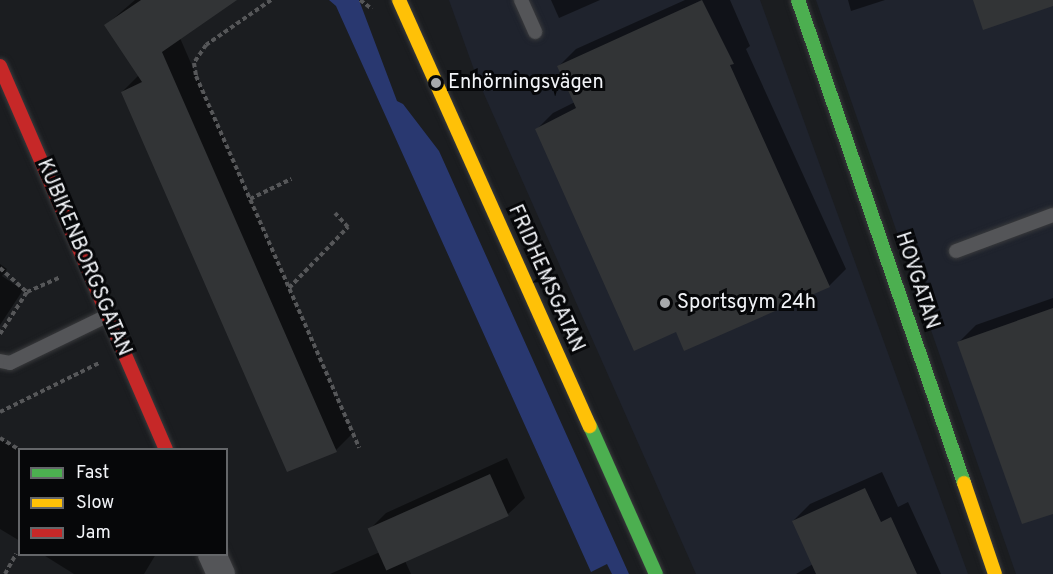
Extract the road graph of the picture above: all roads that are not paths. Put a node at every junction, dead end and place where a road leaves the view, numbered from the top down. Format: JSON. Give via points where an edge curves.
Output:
{"nodes":[{"id":1,"x":399,"y":0,"type":"edge"},
{"id":2,"x":521,"y":0,"type":"edge"},
{"id":3,"x":798,"y":0,"type":"edge"},
{"id":4,"x":535,"y":32,"type":"dead end"},
{"id":5,"x":0,"y":66,"type":"edge"},
{"id":6,"x":1053,"y":215,"type":"edge"},
{"id":7,"x":956,"y":251,"type":"dead end"},
{"id":8,"x":107,"y":316,"type":"junction"},
{"id":9,"x":0,"y":361,"type":"edge"},
{"id":10,"x":165,"y":448,"type":"edge"},
{"id":11,"x":212,"y":556,"type":"edge"},
{"id":12,"x":221,"y":574,"type":"edge"},
{"id":13,"x":656,"y":574,"type":"edge"},
{"id":14,"x":995,"y":574,"type":"edge"}],
"edges":[{"from":1,"to":13,"type":"street","name":"FRIDHEMSGATAN"},
{"from":2,"to":4,"type":"lane"},
{"from":3,"to":14,"type":"street","name":"HOVGATAN"},
{"from":5,"to":8,"type":"street","name":"KUBIKENBORGSGATAN"},
{"from":6,"to":7,"type":"lane"},
{"from":8,"to":9,"type":"lane","via":[[10,363]]},
{"from":8,"to":10,"type":"street","name":"KUBIKENBORGSGATAN"},
{"from":11,"to":12,"type":"street"}]}
